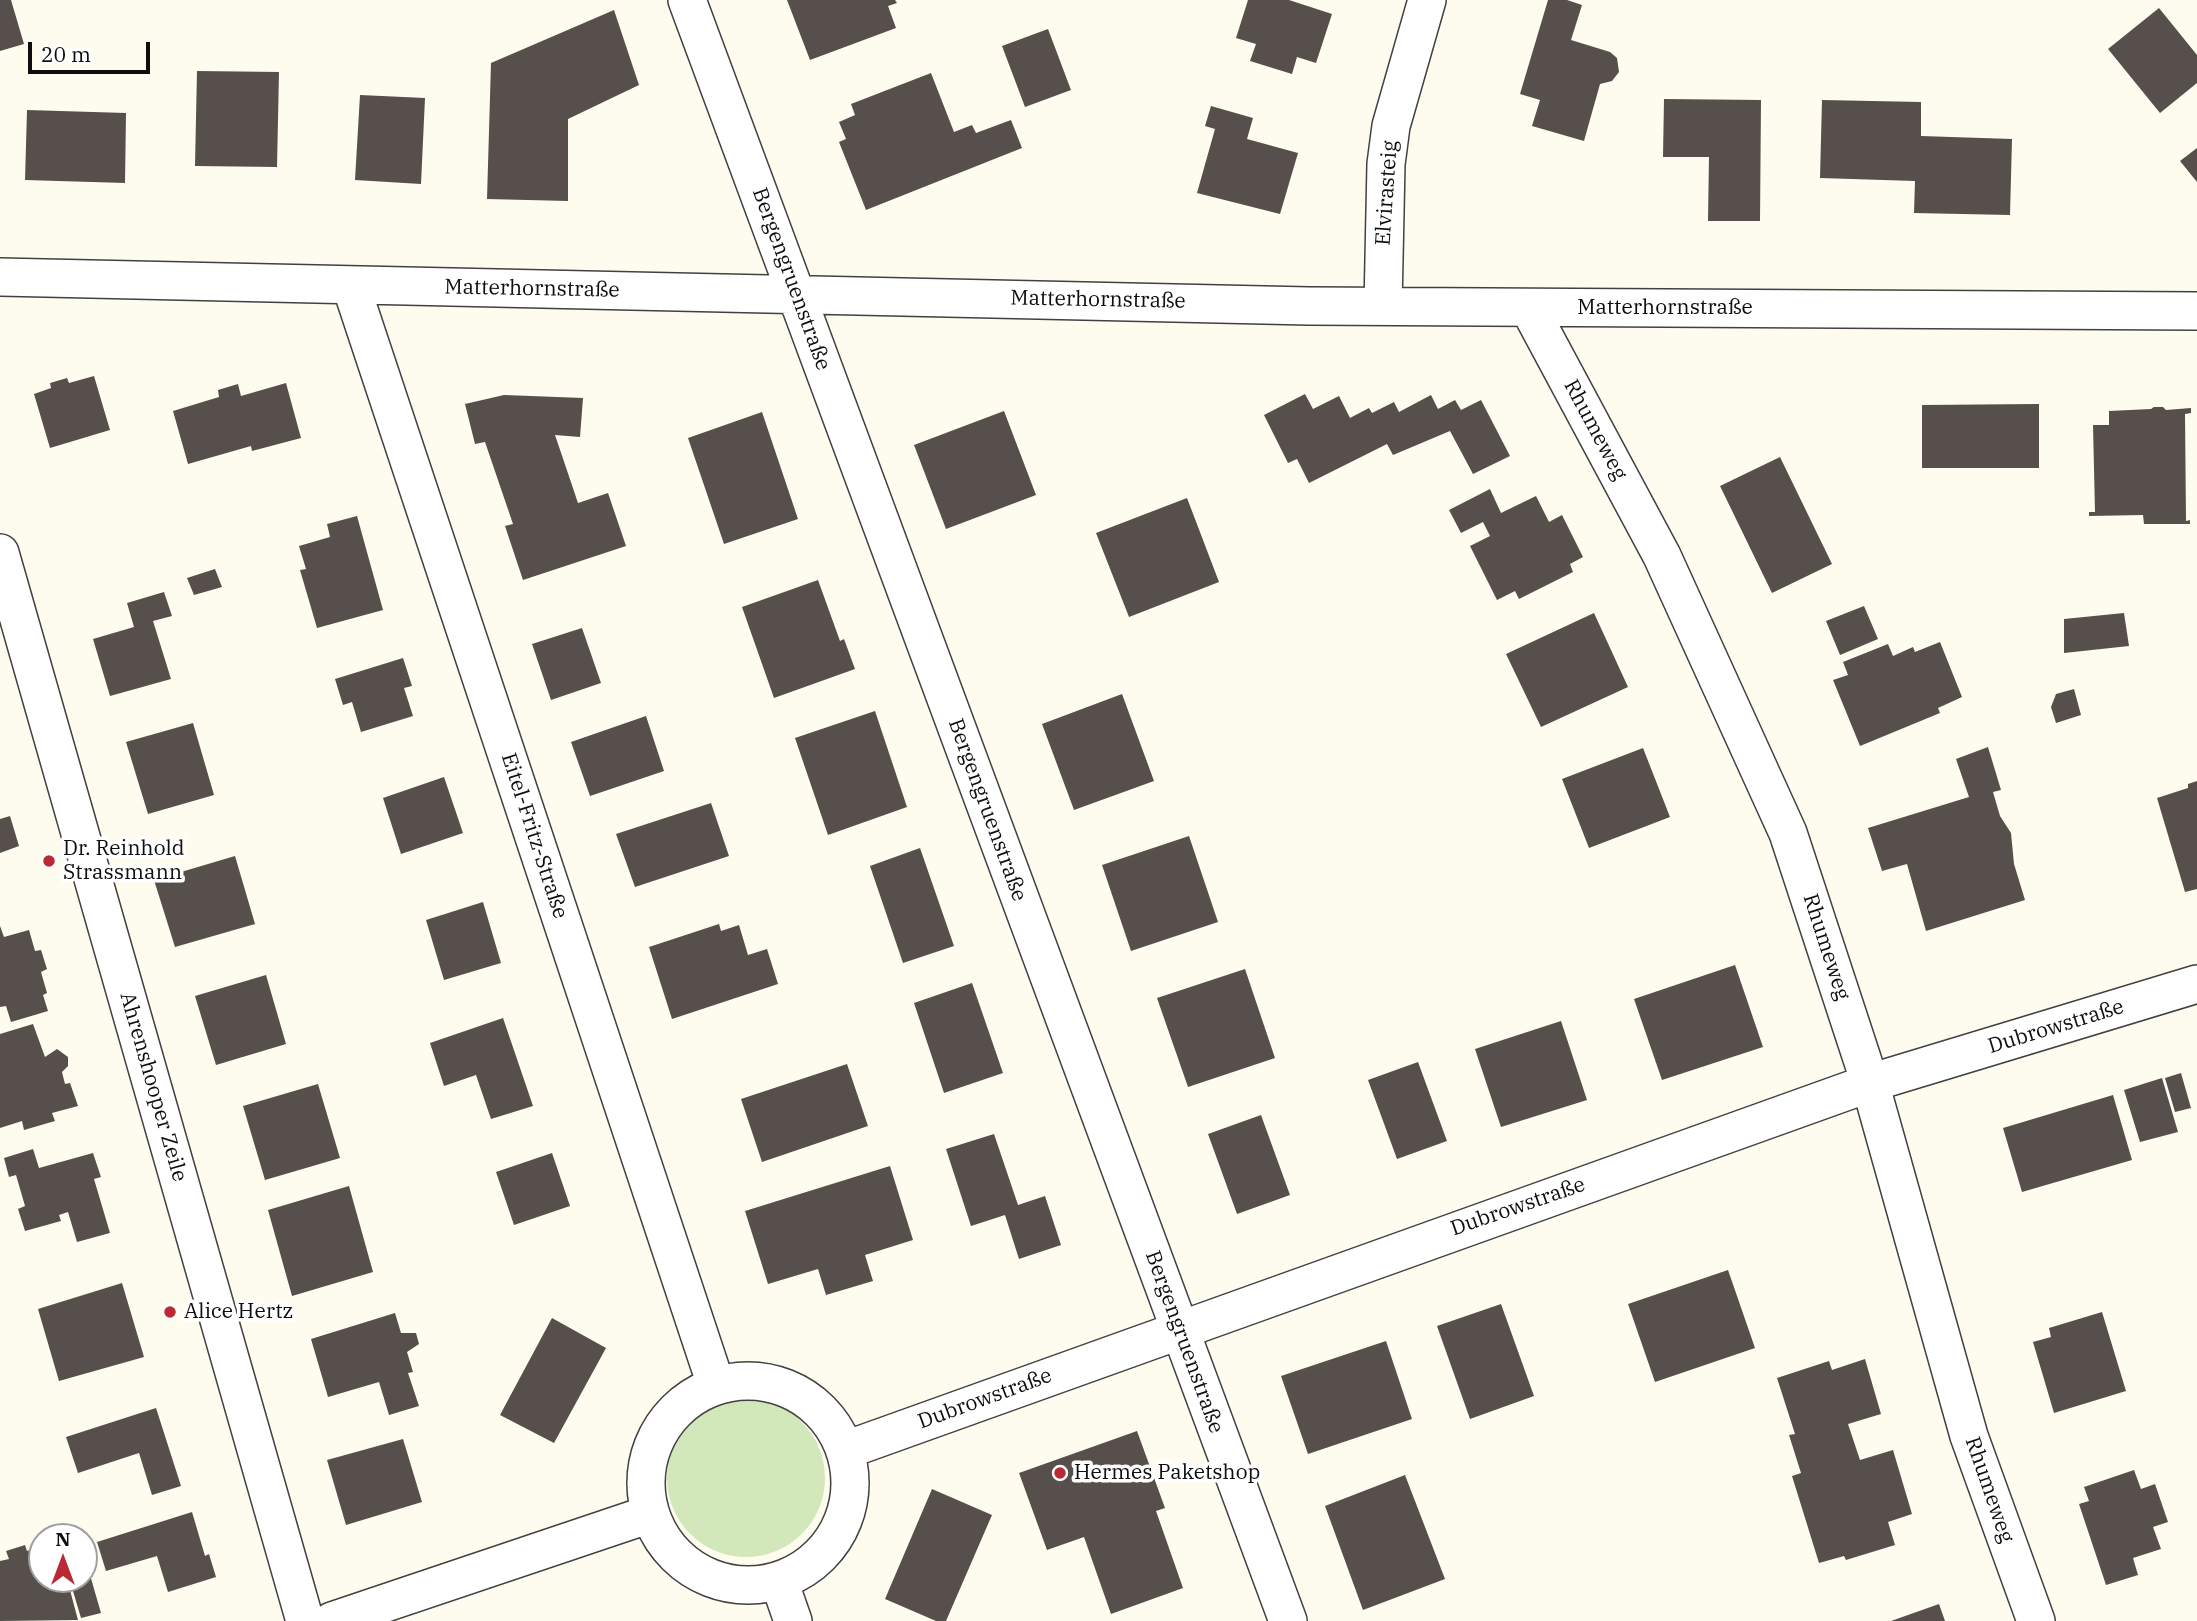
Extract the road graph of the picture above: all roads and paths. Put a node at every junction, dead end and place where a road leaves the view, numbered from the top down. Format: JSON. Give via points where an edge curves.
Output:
{"nodes":[{"id":1,"x":687,"y":0,"type":"edge"},
{"id":2,"x":1427,"y":0,"type":"edge"},
{"id":3,"x":0,"y":277,"type":"edge"},
{"id":4,"x":351,"y":286,"type":"junction"},
{"id":5,"x":796,"y":293,"type":"junction"},
{"id":6,"x":1383,"y":306,"type":"junction"},
{"id":7,"x":1529,"y":308,"type":"junction"},
{"id":8,"x":2197,"y":311,"type":"edge"},
{"id":9,"x":0,"y":553,"type":"edge"},
{"id":10,"x":2197,"y":984,"type":"edge"},
{"id":11,"x":1870,"y":1083,"type":"junction"},
{"id":12,"x":1179,"y":1328,"type":"junction"},
{"id":13,"x":716,"y":1385,"type":"junction"},
{"id":14,"x":846,"y":1450,"type":"junction"},
{"id":15,"x":650,"y":1514,"type":"junction"},
{"id":16,"x":779,"y":1581,"type":"junction"},
{"id":17,"x":305,"y":1621,"type":"edge"},
{"id":18,"x":332,"y":1621,"type":"edge"},
{"id":19,"x":793,"y":1621,"type":"edge"},
{"id":20,"x":1288,"y":1621,"type":"edge"},
{"id":21,"x":2036,"y":1621,"type":"edge"}],
"edges":[{"from":1,"to":5,"type":"street","name":"Bergengruenstraße"},
{"from":2,"to":6,"type":"street","name":"Elvirasteig","via":[[1391,126]]},
{"from":3,"to":4,"type":"street","name":"Matterhornstraße"},
{"from":4,"to":5,"type":"street","name":"Matterhornstraße"},
{"from":4,"to":13,"type":"street","name":"Eitel-Fritz-Straße"},
{"from":5,"to":6,"type":"street","name":"Matterhornstraße"},
{"from":5,"to":12,"type":"street","name":"Bergengruenstraße"},
{"from":6,"to":7,"type":"street","name":"Matterhornstraße"},
{"from":7,"to":8,"type":"street","name":"Matterhornstraße"},
{"from":7,"to":11,"type":"street","name":"Rhumeweg","via":[[1662,556],[1788,833]]},
{"from":9,"to":17,"type":"street","name":"Ahrenshooper Zeile"},
{"from":10,"to":11,"type":"street","name":"Dubrowstraße"},
{"from":11,"to":12,"type":"street","name":"Dubrowstraße"},
{"from":11,"to":21,"type":"street","name":"Rhumeweg","via":[[1969,1436]]},
{"from":12,"to":14,"type":"street","name":"Dubrowstraße"},
{"from":12,"to":20,"type":"street","name":"Bergengruenstraße"},
{"from":13,"to":14,"type":"street","via":[[748,1380],[779,1385],[808,1399],[831,1422]]},
{"from":13,"to":15,"type":"street","via":[[688,1400],[650,1451],[645,1482]]},
{"from":14,"to":16,"type":"street","via":[[852,1478],[847,1512],[833,1542],[809,1566]]},
{"from":15,"to":16,"type":"street","via":[[666,1545],[688,1566],[717,1581],[748,1586]]},
{"from":15,"to":18,"type":"street"},
{"from":16,"to":19,"type":"street"}]}
